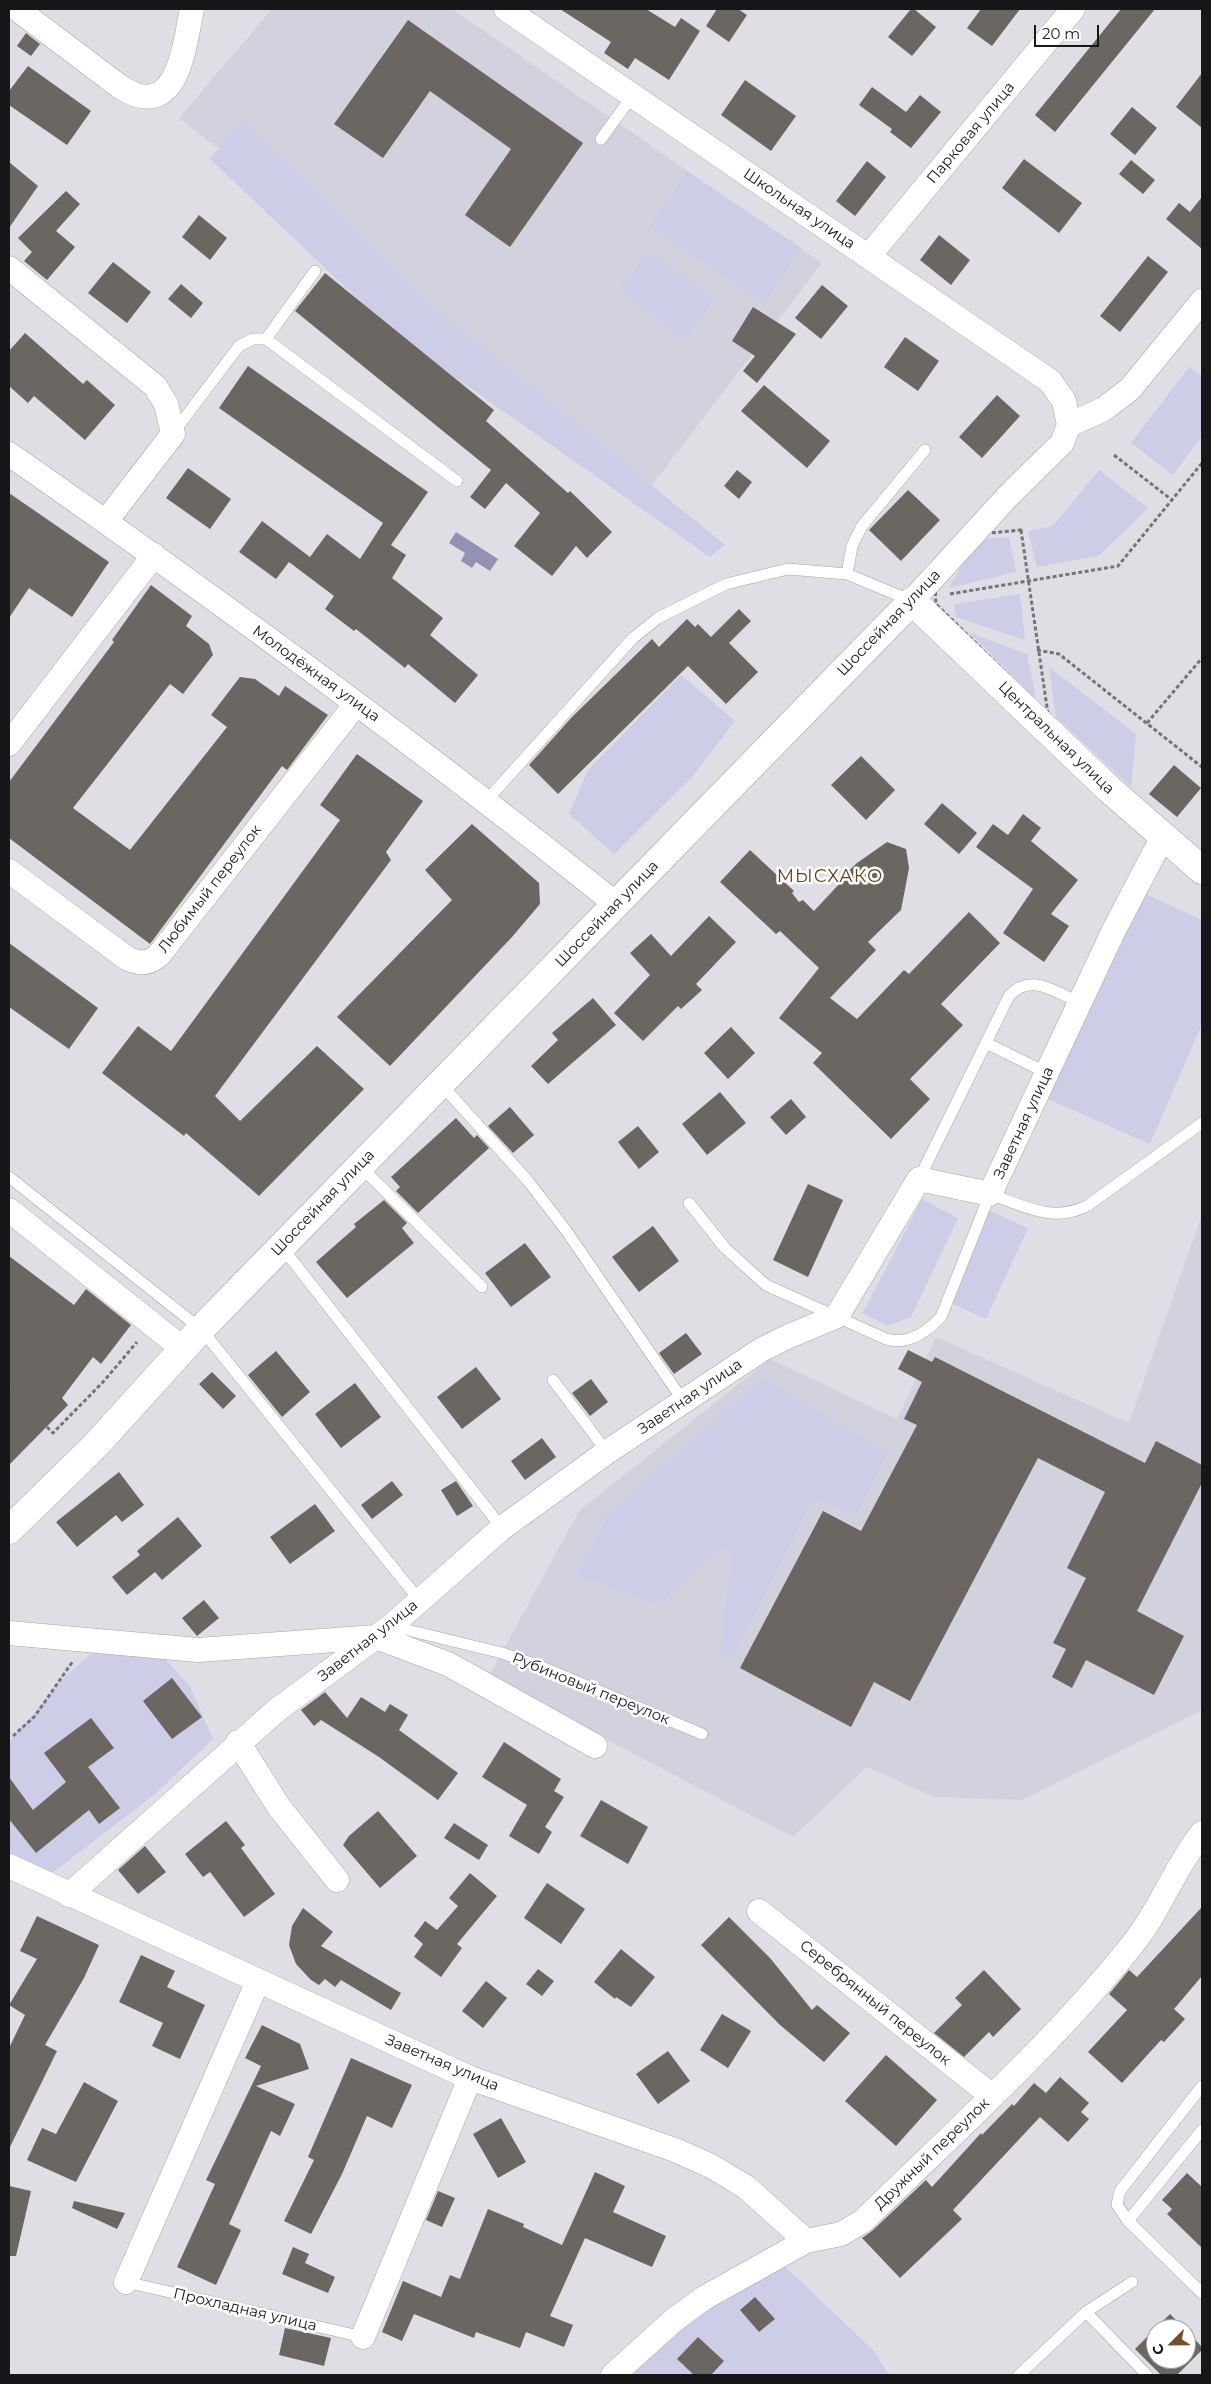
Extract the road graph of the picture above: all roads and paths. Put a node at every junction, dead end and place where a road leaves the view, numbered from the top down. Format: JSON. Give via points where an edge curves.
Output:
{"nodes":[{"id":1,"x":17,"y":9,"type":"edge"},
{"id":2,"x":192,"y":9,"type":"edge"},
{"id":3,"x":506,"y":9,"type":"edge"},
{"id":4,"x":1073,"y":9,"type":"edge"},
{"id":5,"x":633,"y":95,"type":"junction"},
{"id":6,"x":601,"y":139,"type":"dead end"},
{"id":7,"x":868,"y":257,"type":"junction"},
{"id":8,"x":9,"y":268,"type":"edge"},
{"id":9,"x":315,"y":271,"type":"dead end"},
{"id":10,"x":1202,"y":301,"type":"edge"},
{"id":11,"x":266,"y":339,"type":"junction"},
{"id":12,"x":1069,"y":425,"type":"junction"},
{"id":13,"x":172,"y":434,"type":"junction"},
{"id":14,"x":925,"y":450,"type":"dead end"},
{"id":15,"x":9,"y":454,"type":"edge"},
{"id":16,"x":1114,"y":455,"type":"dead end"},
{"id":17,"x":1202,"y":463,"type":"edge"},
{"id":18,"x":457,"y":481,"type":"dead end"},
{"id":19,"x":1172,"y":500,"type":"junction"},
{"id":20,"x":106,"y":521,"type":"junction"},
{"id":21,"x":154,"y":555,"type":"junction"},
{"id":22,"x":847,"y":574,"type":"junction"},
{"id":23,"x":1028,"y":581,"type":"junction"},
{"id":24,"x":923,"y":599,"type":"junction"},
{"id":25,"x":1037,"y":650,"type":"junction"},
{"id":26,"x":1202,"y":658,"type":"edge"},
{"id":27,"x":356,"y":704,"type":"junction"},
{"id":28,"x":1146,"y":723,"type":"junction"},
{"id":29,"x":9,"y":744,"type":"edge"},
{"id":30,"x":1202,"y":766,"type":"edge"},
{"id":31,"x":487,"y":800,"type":"junction"},
{"id":32,"x":1162,"y":838,"type":"junction"},
{"id":33,"x":1201,"y":866,"type":"edge"},
{"id":34,"x":9,"y":871,"type":"edge"},
{"id":35,"x":616,"y":904,"type":"junction"},
{"id":36,"x":1080,"y":1003,"type":"junction"},
{"id":37,"x":986,"y":1043,"type":"junction"},
{"id":38,"x":1047,"y":1073,"type":"junction"},
{"id":39,"x":440,"y":1084,"type":"junction"},
{"id":40,"x":1202,"y":1123,"type":"edge"},
{"id":41,"x":360,"y":1166,"type":"junction"},
{"id":42,"x":9,"y":1177,"type":"edge"},
{"id":43,"x":919,"y":1179,"type":"junction"},
{"id":44,"x":990,"y":1194,"type":"junction"},
{"id":45,"x":690,"y":1203,"type":"dead end"},
{"id":46,"x":9,"y":1210,"type":"edge"},
{"id":47,"x":281,"y":1246,"type":"junction"},
{"id":48,"x":482,"y":1287,"type":"dead end"},
{"id":49,"x":837,"y":1316,"type":"junction"},
{"id":50,"x":152,"y":1324,"type":"junction"},
{"id":51,"x":192,"y":1338,"type":"junction"},
{"id":52,"x":553,"y":1380,"type":"dead end"},
{"id":53,"x":684,"y":1402,"type":"junction"},
{"id":54,"x":47,"y":1427,"type":"dead end"},
{"id":55,"x":607,"y":1452,"type":"junction"},
{"id":56,"x":502,"y":1528,"type":"junction"},
{"id":57,"x":9,"y":1530,"type":"edge"},
{"id":58,"x":420,"y":1601,"type":"junction"},
{"id":59,"x":384,"y":1632,"type":"junction"},
{"id":60,"x":9,"y":1633,"type":"edge"},
{"id":61,"x":87,"y":1640,"type":"junction"},
{"id":62,"x":702,"y":1734,"type":"dead end"},
{"id":63,"x":13,"y":1736,"type":"dead end"},
{"id":64,"x":238,"y":1742,"type":"junction"},
{"id":65,"x":595,"y":1746,"type":"dead end"},
{"id":66,"x":1202,"y":1833,"type":"edge"},
{"id":67,"x":9,"y":1866,"type":"edge"},
{"id":68,"x":337,"y":1880,"type":"dead end"},
{"id":69,"x":69,"y":1895,"type":"junction"},
{"id":70,"x":759,"y":1911,"type":"dead end"},
{"id":71,"x":258,"y":1982,"type":"junction"},
{"id":72,"x":470,"y":2078,"type":"junction"},
{"id":73,"x":1202,"y":2086,"type":"edge"},
{"id":74,"x":992,"y":2096,"type":"junction"},
{"id":75,"x":1202,"y":2130,"type":"edge"},
{"id":76,"x":1128,"y":2221,"type":"junction"},
{"id":77,"x":806,"y":2241,"type":"junction"},
{"id":78,"x":126,"y":2282,"type":"joint"},
{"id":79,"x":1132,"y":2282,"type":"dead end"},
{"id":80,"x":1202,"y":2293,"type":"edge"},
{"id":81,"x":1086,"y":2312,"type":"junction"},
{"id":82,"x":363,"y":2337,"type":"joint"},
{"id":83,"x":613,"y":2375,"type":"edge"},
{"id":84,"x":1019,"y":2375,"type":"edge"},
{"id":85,"x":1147,"y":2375,"type":"edge"}],
"edges":[{"from":1,"to":2,"type":"street","via":[[133,96],[147,98],[170,85],[179,71]]},
{"from":3,"to":5,"type":"street","name":"Школьная улица"},
{"from":4,"to":7,"type":"street","name":"Парковая улица"},
{"from":5,"to":6,"type":"lane"},
{"from":5,"to":7,"type":"street","name":"Школьная улица"},
{"from":7,"to":12,"type":"street","name":"Школьная улица","via":[[1050,381],[1064,401]]},
{"from":8,"to":13,"type":"street","via":[[155,386],[166,404]]},
{"from":9,"to":11,"type":"lane"},
{"from":10,"to":12,"type":"street","via":[[1130,389],[1104,409]]},
{"from":11,"to":13,"type":"lane","via":[[253,339],[240,346]]},
{"from":11,"to":18,"type":"lane"},
{"from":12,"to":24,"type":"street","name":"Шоссейная улица","via":[[1062,443],[1009,495]]},
{"from":13,"to":20,"type":"street"},
{"from":14,"to":22,"type":"lane","via":[[862,526],[852,546]]},
{"from":15,"to":20,"type":"street","name":"Молодёжная улица"},
{"from":16,"to":19,"type":"path"},
{"from":17,"to":19,"type":"path"},
{"from":19,"to":23,"type":"path","via":[[1118,566]]},
{"from":20,"to":21,"type":"street","name":"Молодёжная улица"},
{"from":21,"to":27,"type":"street","name":"Молодёжная улица"},
{"from":21,"to":29,"type":"street"},
{"from":22,"to":24,"type":"lane"},
{"from":22,"to":31,"type":"lane","via":[[788,569],[726,584],[658,618],[633,638]]},
{"from":23,"to":24,"type":"path"},
{"from":23,"to":24,"type":"path","via":[[1021,530],[979,534]]},
{"from":23,"to":25,"type":"path"},
{"from":24,"to":25,"type":"path","via":[[936,604],[1048,714]]},
{"from":24,"to":32,"type":"street","name":"Центральная улица"},
{"from":24,"to":35,"type":"street","name":"Шоссейная улица"},
{"from":25,"to":28,"type":"path","via":[[1059,654]]},
{"from":26,"to":28,"type":"path"},
{"from":27,"to":31,"type":"street","name":"Молодёжная улица"},
{"from":27,"to":34,"type":"street","name":"Любимый переулок","via":[[159,955],[150,962],[139,964],[128,959]]},
{"from":28,"to":30,"type":"path"},
{"from":31,"to":35,"type":"street","name":"Молодёжная улица"},
{"from":32,"to":33,"type":"street","name":"Центральная улица"},
{"from":32,"to":36,"type":"street","name":"Заветная улица"},
{"from":35,"to":39,"type":"street","name":"Шоссейная улица"},
{"from":36,"to":37,"type":"lane","via":[[1039,985],[1028,983],[1017,987],[1009,996]]},
{"from":36,"to":38,"type":"street","name":"Заветная улица"},
{"from":37,"to":38,"type":"lane"},
{"from":37,"to":43,"type":"lane"},
{"from":38,"to":44,"type":"street","name":"Заветная улица"},
{"from":39,"to":41,"type":"street","name":"Шоссейная улица"},
{"from":39,"to":53,"type":"lane","via":[[528,1181]]},
{"from":40,"to":44,"type":"lane","via":[[1073,1213],[1043,1212]]},
{"from":41,"to":47,"type":"street","name":"Шоссейная улица"},
{"from":41,"to":48,"type":"lane"},
{"from":42,"to":51,"type":"lane"},
{"from":43,"to":44,"type":"street","name":"Заветная улица"},
{"from":43,"to":49,"type":"street"},
{"from":44,"to":49,"type":"lane","via":[[946,1308],[927,1330],[905,1341],[895,1342]]},
{"from":45,"to":49,"type":"lane","via":[[725,1248],[766,1285]]},
{"from":46,"to":50,"type":"street"},
{"from":47,"to":51,"type":"street","name":"Шоссейная улица"},
{"from":47,"to":56,"type":"lane"},
{"from":49,"to":53,"type":"street","name":"Заветная улица","via":[[761,1350]]},
{"from":50,"to":51,"type":"street"},
{"from":50,"to":54,"type":"path","via":[[104,1381],[53,1433]]},
{"from":51,"to":57,"type":"street","name":"Шоссейная улица","via":[[96,1445]]},
{"from":51,"to":58,"type":"lane"},
{"from":52,"to":55,"type":"lane"},
{"from":53,"to":55,"type":"street","name":"Заветная улица"},
{"from":55,"to":56,"type":"street","name":"Заветная улица"},
{"from":56,"to":58,"type":"street","name":"Заветная улица"},
{"from":58,"to":59,"type":"street","name":"Заветная улица"},
{"from":59,"to":61,"type":"street","via":[[198,1650]]},
{"from":59,"to":62,"type":"lane","name":"Рубиновый переулок","via":[[502,1653],[542,1666]]},
{"from":59,"to":64,"type":"street","name":"Заветная улица"},
{"from":59,"to":65,"type":"street"},
{"from":60,"to":61,"type":"street"},
{"from":61,"to":63,"type":"path","via":[[35,1716]]},
{"from":64,"to":68,"type":"street","via":[[279,1807]]},
{"from":64,"to":69,"type":"street","name":"Заветная улица"},
{"from":66,"to":74,"type":"street","name":"Дружный переулок","via":[[1133,1944],[1069,2019]]},
{"from":67,"to":69,"type":"street","name":"Заветная улица"},
{"from":69,"to":71,"type":"street","name":"Заветная улица"},
{"from":70,"to":74,"type":"street","name":"Серебрянный переулок"},
{"from":71,"to":72,"type":"street","name":"Заветная улица"},
{"from":71,"to":78,"type":"street"},
{"from":72,"to":77,"type":"street","name":"Заветная улица","via":[[675,2150],[711,2166],[746,2187]]},
{"from":72,"to":82,"type":"street"},
{"from":73,"to":76,"type":"lane","via":[[1120,2190],[1117,2204]]},
{"from":74,"to":77,"type":"street","name":"Дружный переулок","via":[[863,2221],[841,2234]]},
{"from":75,"to":76,"type":"lane"},
{"from":76,"to":80,"type":"lane"},
{"from":77,"to":83,"type":"street","name":"Дружный переулок","via":[[704,2298],[674,2320]]},
{"from":78,"to":82,"type":"lane","name":"Прохладная улица"},
{"from":79,"to":81,"type":"lane"},
{"from":81,"to":84,"type":"lane"},
{"from":81,"to":85,"type":"lane"}]}
